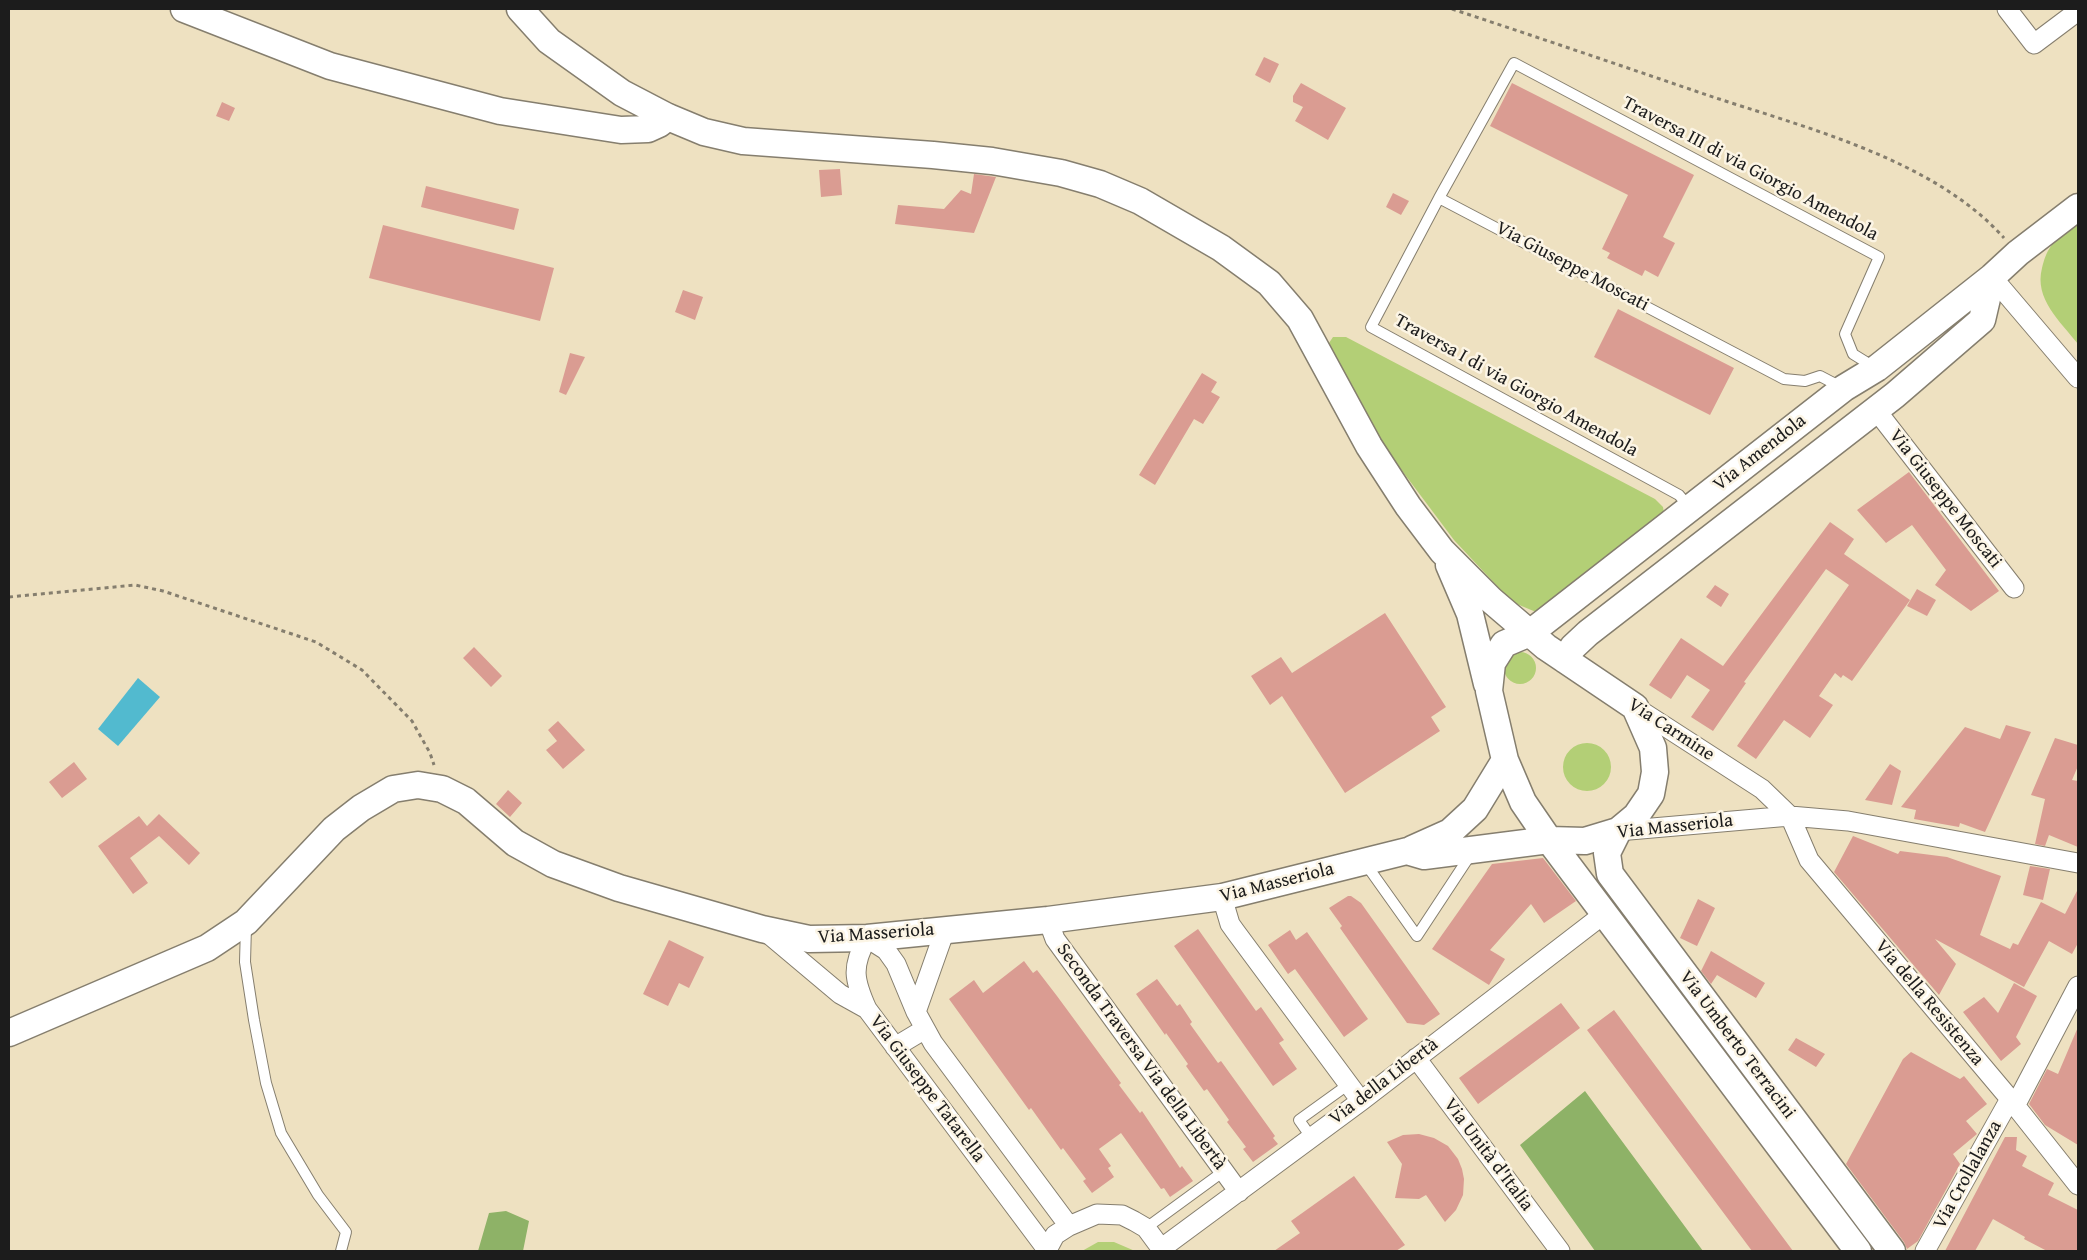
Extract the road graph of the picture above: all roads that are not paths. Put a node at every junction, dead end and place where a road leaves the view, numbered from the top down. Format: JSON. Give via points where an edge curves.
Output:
{"nodes":[{"id":1,"x":184,"y":9,"type":"edge"},
{"id":2,"x":520,"y":9,"type":"edge"},
{"id":3,"x":2007,"y":9,"type":"edge"},
{"id":4,"x":2078,"y":11,"type":"edge"},
{"id":5,"x":668,"y":117,"type":"junction"},
{"id":6,"x":1439,"y":198,"type":"junction"},
{"id":7,"x":2078,"y":207,"type":"edge"},
{"id":8,"x":1992,"y":277,"type":"junction"},
{"id":9,"x":1877,"y":368,"type":"junction"},
{"id":10,"x":2077,"y":374,"type":"edge"},
{"id":11,"x":1844,"y":388,"type":"junction"},
{"id":12,"x":1876,"y":410,"type":"junction"},
{"id":13,"x":1690,"y":508,"type":"junction"},
{"id":14,"x":1442,"y":551,"type":"junction"},
{"id":15,"x":2014,"y":588,"type":"dead end"},
{"id":16,"x":1530,"y":632,"type":"junction"},
{"id":17,"x":1565,"y":660,"type":"junction"},
{"id":18,"x":1489,"y":691,"type":"junction"},
{"id":19,"x":1635,"y":707,"type":"junction"},
{"id":20,"x":1505,"y":760,"type":"junction"},
{"id":21,"x":1790,"y":816,"type":"junction"},
{"id":22,"x":1618,"y":831,"type":"junction"},
{"id":23,"x":1548,"y":840,"type":"junction"},
{"id":24,"x":1406,"y":851,"type":"junction"},
{"id":25,"x":1473,"y":851,"type":"junction"},
{"id":26,"x":1364,"y":861,"type":"junction"},
{"id":27,"x":2078,"y":863,"type":"edge"},
{"id":28,"x":1222,"y":898,"type":"junction"},
{"id":29,"x":1604,"y":914,"type":"junction"},
{"id":30,"x":1048,"y":920,"type":"junction"},
{"id":31,"x":246,"y":922,"type":"junction"},
{"id":32,"x":762,"y":929,"type":"junction"},
{"id":33,"x":945,"y":930,"type":"junction"},
{"id":34,"x":867,"y":938,"type":"junction"},
{"id":35,"x":2078,"y":986,"type":"edge"},
{"id":36,"x":867,"y":1009,"type":"junction"},
{"id":37,"x":916,"y":1012,"type":"junction"},
{"id":38,"x":925,"y":1029,"type":"junction"},
{"id":39,"x":9,"y":1033,"type":"edge"},
{"id":40,"x":896,"y":1047,"type":"junction"},
{"id":41,"x":1416,"y":1058,"type":"junction"},
{"id":42,"x":1349,"y":1084,"type":"junction"},
{"id":43,"x":1361,"y":1101,"type":"junction"},
{"id":44,"x":2012,"y":1102,"type":"junction"},
{"id":45,"x":1312,"y":1137,"type":"junction"},
{"id":46,"x":1224,"y":1171,"type":"junction"},
{"id":47,"x":2078,"y":1185,"type":"edge"},
{"id":48,"x":1239,"y":1192,"type":"junction"},
{"id":49,"x":1069,"y":1226,"type":"junction"},
{"id":50,"x":1146,"y":1228,"type":"junction"},
{"id":51,"x":1163,"y":1249,"type":"edge"},
{"id":52,"x":1048,"y":1250,"type":"edge"},
{"id":53,"x":341,"y":1251,"type":"edge"},
{"id":54,"x":1560,"y":1251,"type":"edge"},
{"id":55,"x":1858,"y":1251,"type":"edge"},
{"id":56,"x":1892,"y":1251,"type":"edge"},
{"id":57,"x":1925,"y":1251,"type":"edge"}],
"edges":[{"from":1,"to":5,"type":"street","via":[[330,66],[500,111],[621,130],[648,129]]},
{"from":2,"to":5,"type":"street","via":[[549,41],[622,93]]},
{"from":3,"to":4,"type":"street","via":[[2034,44]]},
{"from":5,"to":14,"type":"street","via":[[704,132],[743,141],[992,161],[1061,173],[1100,184],[1140,201],[1237,259],[1269,283],[1291,306],[1369,446]]},
{"from":6,"to":9,"type":"lane","name":"Traversa III di via Giorgio Amendola","via":[[1514,63],[1879,257],[1845,334],[1853,354]]},
{"from":6,"to":11,"type":"lane","name":"Via Giuseppe Moscati","via":[[1784,379],[1805,381],[1820,376]]},
{"from":6,"to":13,"type":"lane","name":"Traversa I di via Giorgio Amendola","via":[[1371,327],[1679,495]]},
{"from":7,"to":8,"type":"street","name":"Via Amendola"},
{"from":8,"to":9,"type":"street","name":"Via Amendola"},
{"from":8,"to":10,"type":"street"},
{"from":8,"to":12,"type":"street","name":"Via Amendola","via":[[1982,320]]},
{"from":9,"to":11,"type":"street","name":"Via Amendola"},
{"from":11,"to":13,"type":"street","name":"Via Amendola"},
{"from":12,"to":15,"type":"street","name":"Via Giuseppe Moscati"},
{"from":12,"to":17,"type":"street","name":"Via Amendola","via":[[1588,633]]},
{"from":13,"to":16,"type":"street","name":"Via Amendola"},
{"from":14,"to":16,"type":"street","name":"Via Carmine","via":[[1491,600]]},
{"from":14,"to":18,"type":"street","via":[[1470,614]]},
{"from":16,"to":17,"type":"street","name":"Via Carmine"},
{"from":16,"to":18,"type":"street","name":"Via Amendola","via":[[1504,644],[1492,663]]},
{"from":17,"to":19,"type":"street","name":"Via Carmine"},
{"from":18,"to":20,"type":"street","name":"Via Umberto Terracini"},
{"from":19,"to":21,"type":"street","name":"Via Carmine","via":[[1762,789]]},
{"from":19,"to":22,"type":"street","via":[[1653,748],[1655,772],[1651,794],[1636,816]]},
{"from":20,"to":23,"type":"street","name":"Via Umberto Terracini","via":[[1523,802]]},
{"from":20,"to":24,"type":"street","via":[[1474,809],[1450,832]]},
{"from":21,"to":22,"type":"street","name":"Via Masseriola"},
{"from":21,"to":27,"type":"street","via":[[1848,821]]},
{"from":21,"to":44,"type":"street","name":"Via della Resistenza","via":[[1809,860]]},
{"from":22,"to":23,"type":"street","name":"Via Masseriola","via":[[1585,841]]},
{"from":22,"to":56,"type":"street","name":"Via Umberto Terracini","via":[[1608,853],[1610,874]]},
{"from":23,"to":25,"type":"street","name":"Via Masseriola"},
{"from":23,"to":29,"type":"street","name":"Via Umberto Terracini"},
{"from":24,"to":25,"type":"street","name":"Via Masseriola","via":[[1424,856]]},
{"from":24,"to":26,"type":"street","name":"Via Masseriola"},
{"from":25,"to":26,"type":"lane","via":[[1417,936]]},
{"from":26,"to":28,"type":"street","name":"Via Masseriola"},
{"from":28,"to":30,"type":"street","name":"Via Masseriola"},
{"from":28,"to":42,"type":"street","via":[[1235,931]]},
{"from":29,"to":41,"type":"street","name":"Via della Libertà"},
{"from":29,"to":55,"type":"street","name":"Via Umberto Terracini"},
{"from":30,"to":33,"type":"street","name":"Via Masseriola"},
{"from":30,"to":46,"type":"street","name":"Seconda Traversa Via della Libertà","via":[[1054,939]]},
{"from":31,"to":32,"type":"street","name":"Via Masseriola","via":[[334,829],[393,789],[418,784],[442,789],[466,801],[515,843],[553,864],[618,888]]},
{"from":31,"to":39,"type":"street","name":"Via Masseriola","via":[[208,948]]},
{"from":31,"to":53,"type":"lane","via":[[245,962],[266,1084],[280,1133],[346,1232]]},
{"from":32,"to":34,"type":"street","name":"Via Masseriola","via":[[809,939]]},
{"from":32,"to":36,"type":"street","name":"Via Giuseppe Tatarella","via":[[840,994]]},
{"from":33,"to":34,"type":"street","name":"Via Masseriola"},
{"from":33,"to":37,"type":"street"},
{"from":34,"to":36,"type":"street","via":[[858,953],[854,970]]},
{"from":34,"to":37,"type":"street","via":[[878,943],[891,957]]},
{"from":35,"to":44,"type":"street","name":"Via Crollalanza"},
{"from":36,"to":40,"type":"street","name":"Via Giuseppe Tatarella"},
{"from":37,"to":38,"type":"street"},
{"from":38,"to":40,"type":"street"},
{"from":38,"to":49,"type":"street"},
{"from":40,"to":52,"type":"street","name":"Via Giuseppe Tatarella"},
{"from":41,"to":43,"type":"street","name":"Via della Libertà"},
{"from":41,"to":54,"type":"street","name":"Via Unità d'Italia"},
{"from":42,"to":43,"type":"street"},
{"from":42,"to":45,"type":"lane","via":[[1299,1120]]},
{"from":43,"to":45,"type":"street","name":"Via della Libertà"},
{"from":44,"to":47,"type":"street","name":"Via della Resistenza"},
{"from":44,"to":57,"type":"street","name":"Via Crollalanza"},
{"from":45,"to":48,"type":"street","name":"Via della Libertà"},
{"from":46,"to":48,"type":"street","name":"Seconda Traversa Via della Libertà"},
{"from":46,"to":50,"type":"lane"},
{"from":48,"to":51,"type":"street","name":"Via della Libertà"},
{"from":49,"to":50,"type":"street","via":[[1097,1214],[1122,1215]]},
{"from":49,"to":52,"type":"street","via":[[1055,1235]]},
{"from":50,"to":51,"type":"street"}]}
